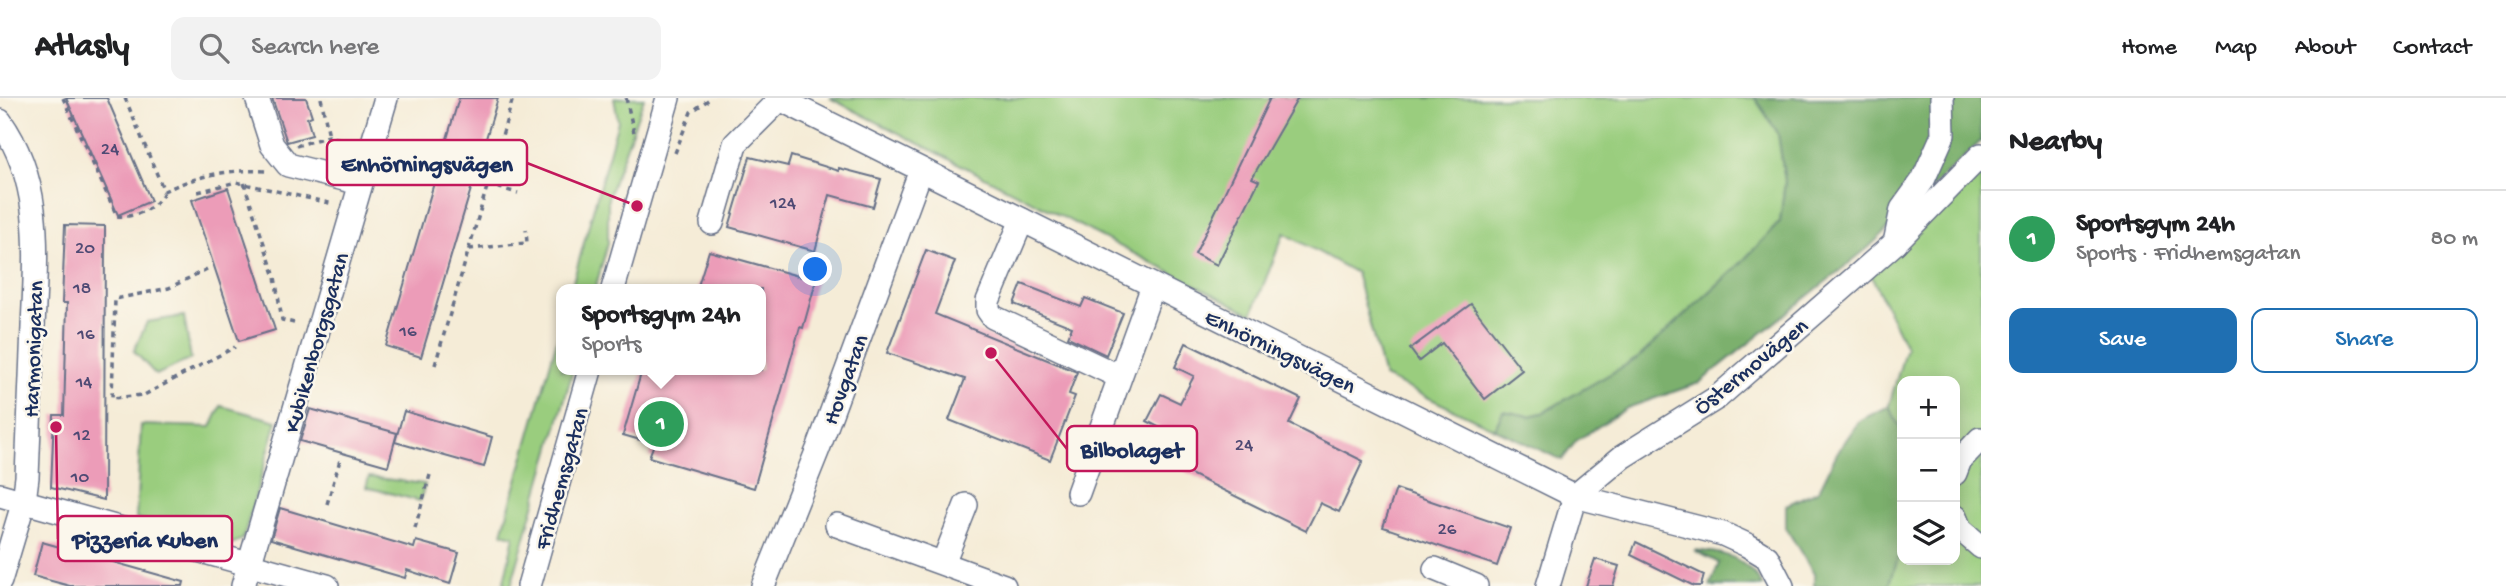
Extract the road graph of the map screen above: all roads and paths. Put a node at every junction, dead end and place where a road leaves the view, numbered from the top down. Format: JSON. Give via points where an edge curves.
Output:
{"nodes":[{"id":1,"x":63,"y":98,"type":"edge"},
{"id":2,"x":125,"y":98,"type":"edge"},
{"id":3,"x":257,"y":98,"type":"edge"},
{"id":4,"x":321,"y":98,"type":"edge"},
{"id":5,"x":386,"y":98,"type":"edge"},
{"id":6,"x":513,"y":98,"type":"edge"},
{"id":7,"x":626,"y":98,"type":"edge"},
{"id":8,"x":668,"y":98,"type":"edge"},
{"id":9,"x":1942,"y":98,"type":"edge"},
{"id":10,"x":779,"y":99,"type":"edge"},
{"id":11,"x":0,"y":121,"type":"edge"},
{"id":12,"x":329,"y":136,"type":"junction"},
{"id":13,"x":361,"y":145,"type":"dead end"},
{"id":14,"x":638,"y":149,"type":"dead end"},
{"id":15,"x":1981,"y":155,"type":"edge"},
{"id":16,"x":282,"y":158,"type":"junction"},
{"id":17,"x":921,"y":170,"type":"junction"},
{"id":18,"x":244,"y":183,"type":"junction"},
{"id":19,"x":360,"y":184,"type":"junction"},
{"id":20,"x":488,"y":185,"type":"junction"},
{"id":21,"x":164,"y":191,"type":"junction"},
{"id":22,"x":198,"y":192,"type":"dead end"},
{"id":23,"x":518,"y":193,"type":"dead end"},
{"id":24,"x":343,"y":206,"type":"dead end"},
{"id":25,"x":1022,"y":220,"type":"junction"},
{"id":26,"x":712,"y":223,"type":"dead end"},
{"id":27,"x":526,"y":230,"type":"dead end"},
{"id":28,"x":1895,"y":243,"type":"junction"},
{"id":29,"x":469,"y":249,"type":"junction"},
{"id":30,"x":207,"y":269,"type":"dead end"},
{"id":31,"x":614,"y":284,"type":"edge"},
{"id":32,"x":1153,"y":286,"type":"junction"},
{"id":33,"x":309,"y":326,"type":"dead end"},
{"id":34,"x":234,"y":347,"type":"dead end"},
{"id":35,"x":435,"y":365,"type":"dead end"},
{"id":36,"x":589,"y":375,"type":"edge"},
{"id":37,"x":1118,"y":376,"type":"junction"},
{"id":38,"x":1980,"y":439,"type":"edge"},
{"id":39,"x":340,"y":460,"type":"dead end"},
{"id":40,"x":1960,"y":460,"type":"edge"},
{"id":41,"x":430,"y":475,"type":"dead end"},
{"id":42,"x":1078,"y":493,"type":"dead end"},
{"id":43,"x":0,"y":495,"type":"edge"},
{"id":44,"x":1575,"y":496,"type":"junction"},
{"id":45,"x":24,"y":501,"type":"junction"},
{"id":46,"x":327,"y":504,"type":"dead end"},
{"id":47,"x":966,"y":505,"type":"dead end"},
{"id":48,"x":837,"y":525,"type":"dead end"},
{"id":49,"x":415,"y":528,"type":"dead end"},
{"id":50,"x":1960,"y":529,"type":"edge"},
{"id":51,"x":1981,"y":547,"type":"edge"},
{"id":52,"x":249,"y":563,"type":"junction"},
{"id":53,"x":943,"y":564,"type":"junction"},
{"id":54,"x":1435,"y":569,"type":"dead end"},
{"id":55,"x":0,"y":581,"type":"edge"},
{"id":56,"x":243,"y":586,"type":"edge"},
{"id":57,"x":327,"y":586,"type":"edge"},
{"id":58,"x":529,"y":586,"type":"edge"},
{"id":59,"x":764,"y":586,"type":"edge"},
{"id":60,"x":1004,"y":586,"type":"edge"},
{"id":61,"x":1476,"y":586,"type":"edge"},
{"id":62,"x":1548,"y":586,"type":"edge"},
{"id":63,"x":1782,"y":586,"type":"edge"}],
"edges":[{"from":1,"to":21,"type":"path","via":[[117,216],[129,216],[156,204]]},
{"from":2,"to":21,"type":"path"},
{"from":3,"to":16,"type":"street"},
{"from":4,"to":12,"type":"path"},
{"from":5,"to":19,"type":"street","name":"Kubikenborgsgatan"},
{"from":6,"to":20,"type":"path"},
{"from":7,"to":14,"type":"path"},
{"from":8,"to":31,"type":"street"},
{"from":9,"to":28,"type":"street","via":[[1943,135],[1923,180],[1902,209]]},
{"from":10,"to":17,"type":"street","name":"Enhörningsvägen"},
{"from":10,"to":26,"type":"street","via":[[735,144]]},
{"from":11,"to":45,"type":"street","name":"Harmonigatan","via":[[23,160],[36,213]]},
{"from":12,"to":13,"type":"path"},
{"from":12,"to":16,"type":"path"},
{"from":15,"to":28,"type":"street","name":"Östermovägen"},
{"from":16,"to":19,"type":"street"},
{"from":16,"to":21,"type":"path","via":[[277,171],[220,171]]},
{"from":17,"to":25,"type":"street","name":"Enhörningsvägen"},
{"from":17,"to":59,"type":"street","name":"Hovgatan"},
{"from":18,"to":22,"type":"path"},
{"from":18,"to":24,"type":"path"},
{"from":18,"to":33,"type":"path","via":[[275,276],[282,320]]},
{"from":19,"to":52,"type":"street","name":"Kubikenborgsgatan"},
{"from":20,"to":23,"type":"path"},
{"from":20,"to":29,"type":"path"},
{"from":25,"to":32,"type":"street","name":"Enhörningsvägen"},
{"from":25,"to":37,"type":"street","via":[[988,310],[993,317]]},
{"from":27,"to":29,"type":"path","via":[[527,243]]},
{"from":28,"to":44,"type":"street","name":"Östermovägen","via":[[1718,397],[1622,457]]},
{"from":29,"to":35,"type":"path"},
{"from":30,"to":34,"type":"path","via":[[169,288],[114,299],[112,398],[144,395]]},
{"from":32,"to":37,"type":"street"},
{"from":32,"to":44,"type":"street","name":"Enhörningsvägen"},
{"from":36,"to":58,"type":"street","name":"Fridhemsgatan"},
{"from":37,"to":42,"type":"street"},
{"from":38,"to":40,"type":"street"},
{"from":39,"to":46,"type":"path"},
{"from":41,"to":49,"type":"path"},
{"from":43,"to":45,"type":"street"},
{"from":44,"to":62,"type":"street"},
{"from":44,"to":63,"type":"street","name":"Enhörningsvägen","via":[[1723,534],[1767,557]]},
{"from":45,"to":52,"type":"street"},
{"from":45,"to":55,"type":"street","name":"Harmonigatan"},
{"from":47,"to":53,"type":"street"},
{"from":48,"to":53,"type":"street"},
{"from":50,"to":51,"type":"street"},
{"from":52,"to":56,"type":"street","name":"Kubikenborgsgatan"},
{"from":52,"to":57,"type":"street"},
{"from":53,"to":60,"type":"street"},
{"from":54,"to":61,"type":"street"}]}
